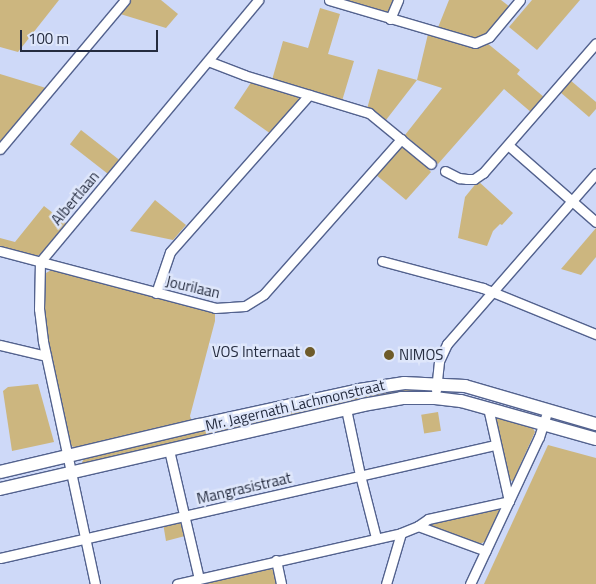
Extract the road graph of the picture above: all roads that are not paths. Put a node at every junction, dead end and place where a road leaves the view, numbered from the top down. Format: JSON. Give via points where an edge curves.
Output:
{"nodes":[{"id":1,"x":125,"y":0,"type":"edge"},
{"id":2,"x":258,"y":0,"type":"edge"},
{"id":3,"x":329,"y":0,"type":"edge"},
{"id":4,"x":398,"y":0,"type":"edge"},
{"id":5,"x":520,"y":0,"type":"edge"},
{"id":6,"x":390,"y":19,"type":"junction"},
{"id":7,"x":596,"y":43,"type":"edge"},
{"id":8,"x":208,"y":61,"type":"junction"},
{"id":9,"x":309,"y":95,"type":"junction"},
{"id":10,"x":401,"y":139,"type":"junction"},
{"id":11,"x":508,"y":145,"type":"junction"},
{"id":12,"x":0,"y":149,"type":"edge"},
{"id":13,"x":431,"y":164,"type":"dead end"},
{"id":14,"x":445,"y":171,"type":"dead end"},
{"id":15,"x":596,"y":173,"type":"edge"},
{"id":16,"x":572,"y":201,"type":"junction"},
{"id":17,"x":596,"y":222,"type":"edge"},
{"id":18,"x":0,"y":251,"type":"edge"},
{"id":19,"x":382,"y":261,"type":"dead end"},
{"id":20,"x":40,"y":262,"type":"junction"},
{"id":21,"x":494,"y":292,"type":"junction"},
{"id":22,"x":156,"y":293,"type":"junction"},
{"id":23,"x":596,"y":334,"type":"edge"},
{"id":24,"x":0,"y":345,"type":"edge"},
{"id":25,"x":46,"y":356,"type":"junction"},
{"id":26,"x":436,"y":384,"type":"junction"},
{"id":27,"x":435,"y":398,"type":"junction"},
{"id":28,"x":488,"y":408,"type":"junction"},
{"id":29,"x":346,"y":409,"type":"junction"},
{"id":30,"x":548,"y":410,"type":"junction"},
{"id":31,"x":544,"y":424,"type":"junction"},
{"id":32,"x":596,"y":424,"type":"edge"},
{"id":33,"x":596,"y":439,"type":"edge"},
{"id":34,"x":495,"y":445,"type":"junction"},
{"id":35,"x":169,"y":450,"type":"junction"},
{"id":36,"x":67,"y":457,"type":"junction"},
{"id":37,"x":0,"y":472,"type":"edge"},
{"id":38,"x":70,"y":472,"type":"junction"},
{"id":39,"x":360,"y":475,"type":"junction"},
{"id":40,"x":0,"y":489,"type":"edge"},
{"id":41,"x":509,"y":501,"type":"junction"},
{"id":42,"x":184,"y":516,"type":"junction"},
{"id":43,"x":418,"y":526,"type":"junction"},
{"id":44,"x":401,"y":532,"type":"junction"},
{"id":45,"x":376,"y":538,"type":"junction"},
{"id":46,"x":85,"y":539,"type":"junction"},
{"id":47,"x":486,"y":551,"type":"junction"},
{"id":48,"x":0,"y":558,"type":"edge"},
{"id":49,"x":276,"y":560,"type":"junction"},
{"id":50,"x":199,"y":579,"type":"junction"},
{"id":51,"x":95,"y":584,"type":"edge"},
{"id":52,"x":177,"y":584,"type":"edge"},
{"id":53,"x":281,"y":584,"type":"edge"},
{"id":54,"x":386,"y":584,"type":"edge"},
{"id":55,"x":470,"y":584,"type":"edge"}],
"edges":[{"from":1,"to":12,"type":"street"},
{"from":2,"to":8,"type":"street","name":"Albertlaan"},
{"from":3,"to":6,"type":"street"},
{"from":4,"to":6,"type":"street"},
{"from":5,"to":6,"type":"street","via":[[489,37],[475,43]]},
{"from":7,"to":11,"type":"street"},
{"from":8,"to":9,"type":"street"},
{"from":8,"to":20,"type":"street","name":"Albertlaan"},
{"from":9,"to":10,"type":"street","via":[[368,113]]},
{"from":9,"to":22,"type":"street","via":[[170,252]]},
{"from":10,"to":13,"type":"street"},
{"from":10,"to":22,"type":"street","name":"Jourilaan","via":[[259,299],[245,306],[226,309]]},
{"from":11,"to":14,"type":"street","via":[[474,179],[459,178]]},
{"from":11,"to":16,"type":"street"},
{"from":15,"to":16,"type":"street"},
{"from":16,"to":17,"type":"street"},
{"from":16,"to":21,"type":"street"},
{"from":18,"to":20,"type":"street","name":"Jourilaan"},
{"from":19,"to":21,"type":"street"},
{"from":20,"to":22,"type":"street","name":"Jourilaan"},
{"from":20,"to":25,"type":"street","via":[[39,309]]},
{"from":21,"to":23,"type":"street"},
{"from":21,"to":26,"type":"street","via":[[447,344],[439,361]]},
{"from":24,"to":25,"type":"street"},
{"from":25,"to":36,"type":"street"},
{"from":26,"to":27,"type":"street"},
{"from":26,"to":30,"type":"main road","name":"Mr. Jagernath Lachmonstraat","via":[[465,386]]},
{"from":26,"to":36,"type":"main road","name":"Mr. Jagernath Lachmonstraat","via":[[404,383],[359,390]]},
{"from":27,"to":28,"type":"main road","name":"Mr. Jagernath Lachmonstraat"},
{"from":27,"to":29,"type":"main road","name":"Mr. Jagernath Lachmonstraat","via":[[402,398]]},
{"from":28,"to":31,"type":"main road","name":"Mr. Jagernath Lachmonstraat"},
{"from":28,"to":34,"type":"street"},
{"from":29,"to":35,"type":"main road","name":"Mr. Jagernath Lachmonstraat"},
{"from":29,"to":39,"type":"street"},
{"from":30,"to":31,"type":"street"},
{"from":30,"to":32,"type":"main road","name":"Mr. Jagernath Lachmonstraat"},
{"from":31,"to":33,"type":"main road","name":"Mr. Jagernath Lachmonstraat"},
{"from":31,"to":41,"type":"street"},
{"from":34,"to":39,"type":"street","name":"Mangrasistraat"},
{"from":34,"to":41,"type":"street"},
{"from":35,"to":38,"type":"main road","name":"Mr. Jagernath Lachmonstraat"},
{"from":35,"to":42,"type":"street"},
{"from":36,"to":37,"type":"main road","name":"Mr. Jagernath Lachmonstraat"},
{"from":36,"to":38,"type":"street"},
{"from":38,"to":40,"type":"main road","name":"Mr. Jagernath Lachmonstraat"},
{"from":38,"to":46,"type":"street"},
{"from":39,"to":42,"type":"street","name":"Mangrasistraat"},
{"from":39,"to":45,"type":"street"},
{"from":41,"to":43,"type":"street","via":[[428,519]]},
{"from":41,"to":47,"type":"street"},
{"from":42,"to":46,"type":"street","name":"Mangrasistraat"},
{"from":42,"to":50,"type":"street"},
{"from":43,"to":44,"type":"street"},
{"from":43,"to":47,"type":"street"},
{"from":44,"to":45,"type":"street"},
{"from":44,"to":54,"type":"street"},
{"from":45,"to":49,"type":"street"},
{"from":46,"to":48,"type":"street","name":"Mangrasistraat"},
{"from":46,"to":51,"type":"street"},
{"from":47,"to":55,"type":"street"},
{"from":49,"to":50,"type":"street"},
{"from":49,"to":53,"type":"street"},
{"from":50,"to":52,"type":"street"}]}
